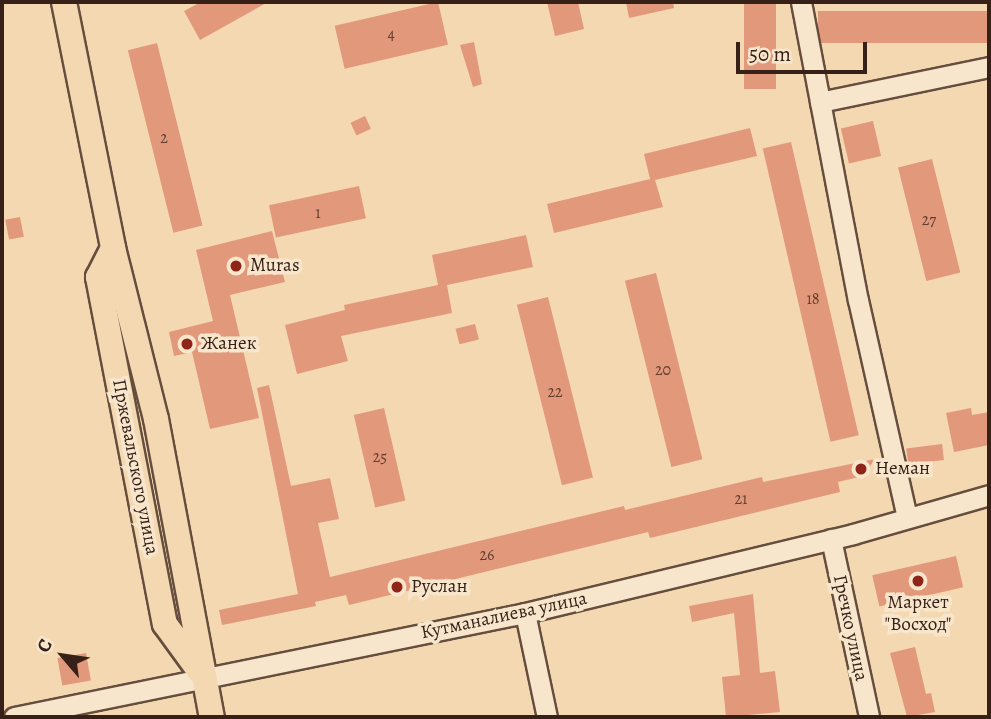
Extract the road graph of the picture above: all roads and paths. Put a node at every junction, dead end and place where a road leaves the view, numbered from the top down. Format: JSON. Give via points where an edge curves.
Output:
{"nodes":[{"id":1,"x":64,"y":2,"type":"edge"},
{"id":2,"x":801,"y":2,"type":"edge"},
{"id":3,"x":989,"y":67,"type":"edge"},
{"id":4,"x":820,"y":102,"type":"junction"},
{"id":5,"x":989,"y":495,"type":"edge"},
{"id":6,"x":907,"y":517,"type":"junction"},
{"id":7,"x":831,"y":539,"type":"junction"},
{"id":8,"x":525,"y":613,"type":"junction"},
{"id":9,"x":204,"y":678,"type":"junction"},
{"id":10,"x":14,"y":717,"type":"edge"},
{"id":11,"x":212,"y":717,"type":"edge"},
{"id":12,"x":547,"y":717,"type":"edge"},
{"id":13,"x":869,"y":717,"type":"edge"}],
"edges":[{"from":1,"to":9,"type":"main road","name":"Пржевальского улица","via":[[113,248],[156,419]]},
{"from":2,"to":4,"type":"street"},
{"from":3,"to":4,"type":"street"},
{"from":4,"to":6,"type":"street"},
{"from":5,"to":6,"type":"street","name":"Кутманалиева улица"},
{"from":6,"to":7,"type":"street","name":"Кутманалиева улица"},
{"from":7,"to":8,"type":"street","name":"Кутманалиева улица"},
{"from":7,"to":13,"type":"street","name":"Гречко улица"},
{"from":8,"to":9,"type":"street","name":"Кутманалиева улица"},
{"from":8,"to":12,"type":"street"},
{"from":9,"to":10,"type":"street","name":"Кутманалиева улица"},
{"from":9,"to":11,"type":"main road","name":"Пржевальского улица"}]}
